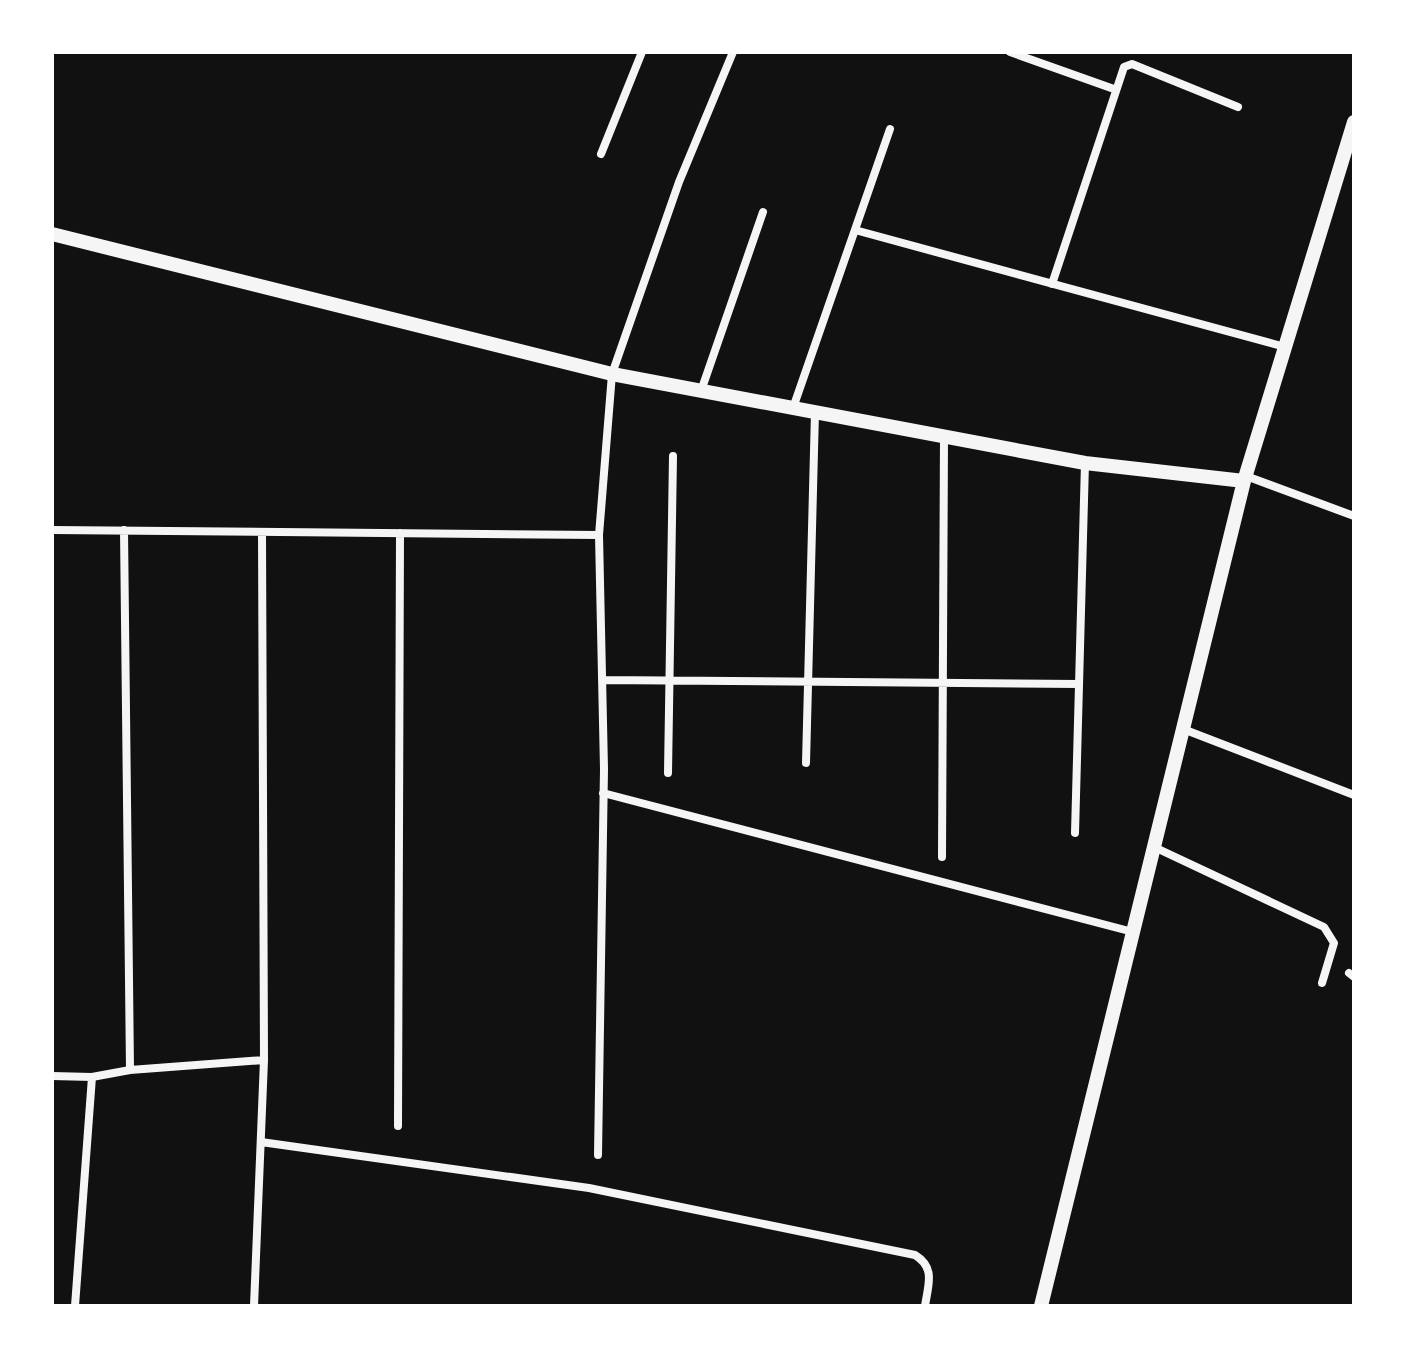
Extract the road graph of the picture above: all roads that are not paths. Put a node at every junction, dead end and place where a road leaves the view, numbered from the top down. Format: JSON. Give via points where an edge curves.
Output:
{"nodes":[{"id":1,"x":642,"y":52,"type":"edge"},
{"id":2,"x":733,"y":52,"type":"edge"},
{"id":3,"x":1010,"y":52,"type":"edge"},
{"id":4,"x":1114,"y":89,"type":"junction"},
{"id":5,"x":1238,"y":107,"type":"dead end"},
{"id":6,"x":1354,"y":122,"type":"edge"},
{"id":7,"x":890,"y":129,"type":"dead end"},
{"id":8,"x":601,"y":154,"type":"dead end"},
{"id":9,"x":763,"y":212,"type":"dead end"},
{"id":10,"x":855,"y":230,"type":"junction"},
{"id":11,"x":52,"y":234,"type":"edge"},
{"id":12,"x":1052,"y":284,"type":"junction"},
{"id":13,"x":1285,"y":347,"type":"junction"},
{"id":14,"x":612,"y":374,"type":"junction"},
{"id":15,"x":701,"y":391,"type":"junction"},
{"id":16,"x":793,"y":408,"type":"junction"},
{"id":17,"x":815,"y":412,"type":"junction"},
{"id":18,"x":944,"y":437,"type":"junction"},
{"id":19,"x":673,"y":456,"type":"dead end"},
{"id":20,"x":1085,"y":463,"type":"junction"},
{"id":21,"x":1245,"y":479,"type":"junction"},
{"id":22,"x":1354,"y":516,"type":"edge"},
{"id":23,"x":52,"y":530,"type":"edge"},
{"id":24,"x":124,"y":530,"type":"junction"},
{"id":25,"x":262,"y":532,"type":"junction"},
{"id":26,"x":400,"y":533,"type":"junction"},
{"id":27,"x":599,"y":535,"type":"junction"},
{"id":28,"x":602,"y":680,"type":"junction"},
{"id":29,"x":668,"y":680,"type":"junction"},
{"id":30,"x":808,"y":682,"type":"junction"},
{"id":31,"x":1079,"y":684,"type":"junction"},
{"id":32,"x":943,"y":685,"type":"junction"},
{"id":33,"x":1183,"y":729,"type":"junction"},
{"id":34,"x":806,"y":763,"type":"dead end"},
{"id":35,"x":668,"y":773,"type":"dead end"},
{"id":36,"x":603,"y":793,"type":"junction"},
{"id":37,"x":1354,"y":795,"type":"edge"},
{"id":38,"x":1075,"y":833,"type":"dead end"},
{"id":39,"x":1154,"y":847,"type":"junction"},
{"id":40,"x":942,"y":857,"type":"dead end"},
{"id":41,"x":1133,"y":932,"type":"junction"},
{"id":42,"x":1322,"y":983,"type":"dead end"},
{"id":43,"x":264,"y":1060,"type":"junction"},
{"id":44,"x":130,"y":1070,"type":"junction"},
{"id":45,"x":52,"y":1076,"type":"edge"},
{"id":46,"x":92,"y":1077,"type":"junction"},
{"id":47,"x":398,"y":1126,"type":"dead end"},
{"id":48,"x":261,"y":1142,"type":"junction"},
{"id":49,"x":598,"y":1155,"type":"dead end"},
{"id":50,"x":75,"y":1306,"type":"edge"},
{"id":51,"x":254,"y":1306,"type":"edge"},
{"id":52,"x":925,"y":1306,"type":"edge"},
{"id":53,"x":1041,"y":1306,"type":"edge"}],
"edges":[{"from":1,"to":8,"type":"street"},
{"from":2,"to":14,"type":"street","via":[[679,182]]},
{"from":3,"to":4,"type":"street"},
{"from":4,"to":5,"type":"street","via":[[1124,67],[1132,64]]},
{"from":4,"to":12,"type":"street"},
{"from":6,"to":13,"type":"street"},
{"from":7,"to":10,"type":"street"},
{"from":9,"to":15,"type":"street"},
{"from":10,"to":12,"type":"street"},
{"from":10,"to":16,"type":"street"},
{"from":11,"to":14,"type":"street"},
{"from":12,"to":13,"type":"street"},
{"from":13,"to":21,"type":"street"},
{"from":14,"to":15,"type":"street"},
{"from":14,"to":27,"type":"street"},
{"from":15,"to":16,"type":"street"},
{"from":16,"to":17,"type":"street"},
{"from":17,"to":18,"type":"street"},
{"from":17,"to":30,"type":"street"},
{"from":18,"to":20,"type":"street"},
{"from":18,"to":32,"type":"street"},
{"from":19,"to":29,"type":"street"},
{"from":20,"to":21,"type":"street"},
{"from":20,"to":31,"type":"street"},
{"from":21,"to":22,"type":"street"},
{"from":21,"to":33,"type":"street"},
{"from":23,"to":24,"type":"street"},
{"from":24,"to":25,"type":"street"},
{"from":24,"to":44,"type":"street"},
{"from":25,"to":26,"type":"street"},
{"from":25,"to":43,"type":"street"},
{"from":26,"to":27,"type":"street"},
{"from":26,"to":47,"type":"street"},
{"from":27,"to":28,"type":"street"},
{"from":28,"to":29,"type":"street"},
{"from":28,"to":36,"type":"street"},
{"from":29,"to":30,"type":"street"},
{"from":29,"to":35,"type":"street"},
{"from":30,"to":32,"type":"street"},
{"from":30,"to":34,"type":"street"},
{"from":31,"to":32,"type":"street"},
{"from":31,"to":38,"type":"street"},
{"from":32,"to":40,"type":"street"},
{"from":33,"to":37,"type":"street"},
{"from":33,"to":39,"type":"street"},
{"from":36,"to":41,"type":"street"},
{"from":36,"to":49,"type":"street"},
{"from":39,"to":41,"type":"street"},
{"from":39,"to":42,"type":"street","via":[[1324,927],[1334,943]]},
{"from":41,"to":53,"type":"street"},
{"from":43,"to":44,"type":"street"},
{"from":43,"to":48,"type":"street"},
{"from":44,"to":46,"type":"street"},
{"from":45,"to":46,"type":"street"},
{"from":46,"to":50,"type":"street"},
{"from":48,"to":51,"type":"street"},
{"from":48,"to":52,"type":"street","via":[[589,1188],[915,1255],[931,1272]]}]}
